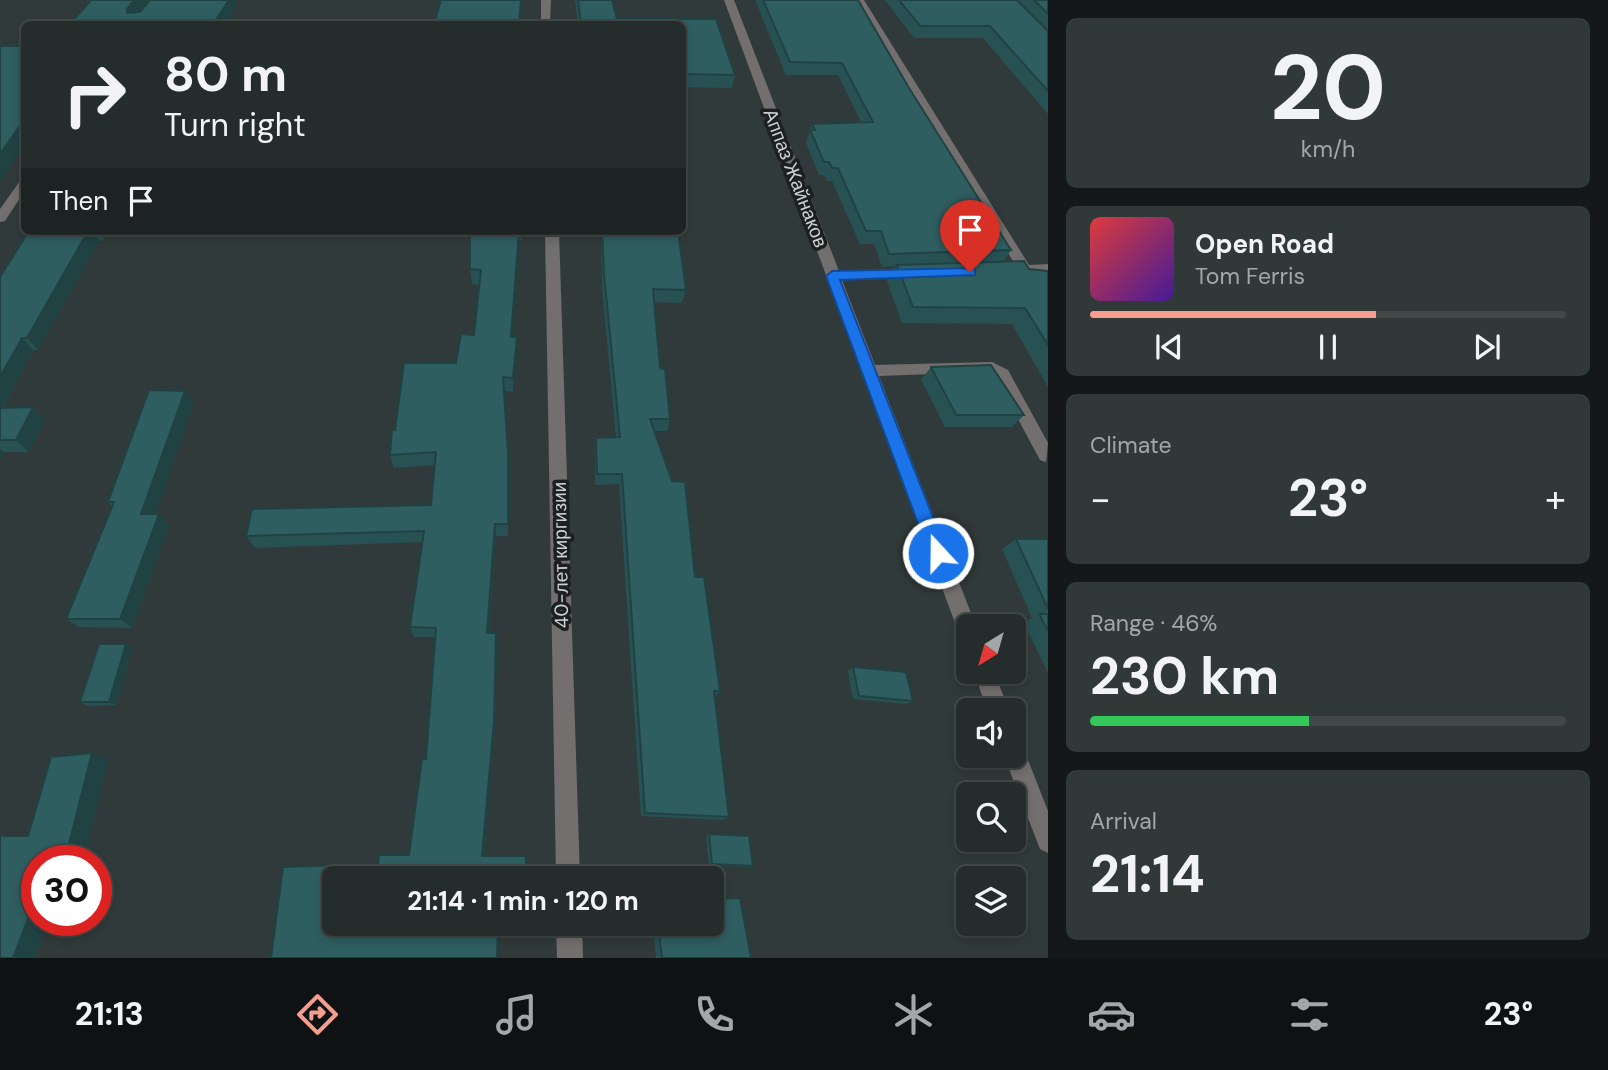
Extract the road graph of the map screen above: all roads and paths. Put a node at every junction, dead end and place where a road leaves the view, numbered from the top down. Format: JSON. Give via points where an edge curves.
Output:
{"nodes":[{"id":1,"x":546,"y":0,"type":"edge"},
{"id":2,"x":729,"y":0,"type":"edge"},
{"id":3,"x":859,"y":0,"type":"edge"},
{"id":4,"x":546,"y":21,"type":"edge"},
{"id":5,"x":21,"y":188,"type":"edge"},
{"id":6,"x":0,"y":218,"type":"edge"},
{"id":7,"x":552,"y":235,"type":"edge"},
{"id":8,"x":1048,"y":269,"type":"edge"},
{"id":9,"x":1025,"y":270,"type":"junction"},
{"id":10,"x":998,"y":271,"type":"edge"},
{"id":11,"x":929,"y":273,"type":"edge"},
{"id":12,"x":832,"y":276,"type":"junction"},
{"id":13,"x":869,"y":371,"type":"junction"},
{"id":14,"x":1046,"y":455,"type":"edge"},
{"id":15,"x":962,"y":614,"type":"edge"},
{"id":16,"x":1020,"y":768,"type":"edge"},
{"id":17,"x":1048,"y":841,"type":"edge"},
{"id":18,"x":568,"y":866,"type":"edge"},
{"id":19,"x":569,"y":936,"type":"edge"},
{"id":20,"x":569,"y":958,"type":"edge"}],
"edges":[{"from":1,"to":4,"type":"street"},
{"from":2,"to":12,"type":"street","name":"Аппаз Жайнаков"},
{"from":3,"to":9,"type":"street"},
{"from":5,"to":6,"type":"street"},
{"from":7,"to":18,"type":"street","name":"40-лет киргизии"},
{"from":8,"to":9,"type":"street"},
{"from":9,"to":10,"type":"street"},
{"from":11,"to":12,"type":"street"},
{"from":12,"to":13,"type":"street","name":"Аппаз Жайнаков"},
{"from":13,"to":14,"type":"street","via":[[994,369],[1002,374]]},
{"from":13,"to":15,"type":"street","name":"Аппаз Жайнаков"},
{"from":16,"to":17,"type":"street"},
{"from":19,"to":20,"type":"street"}]}
